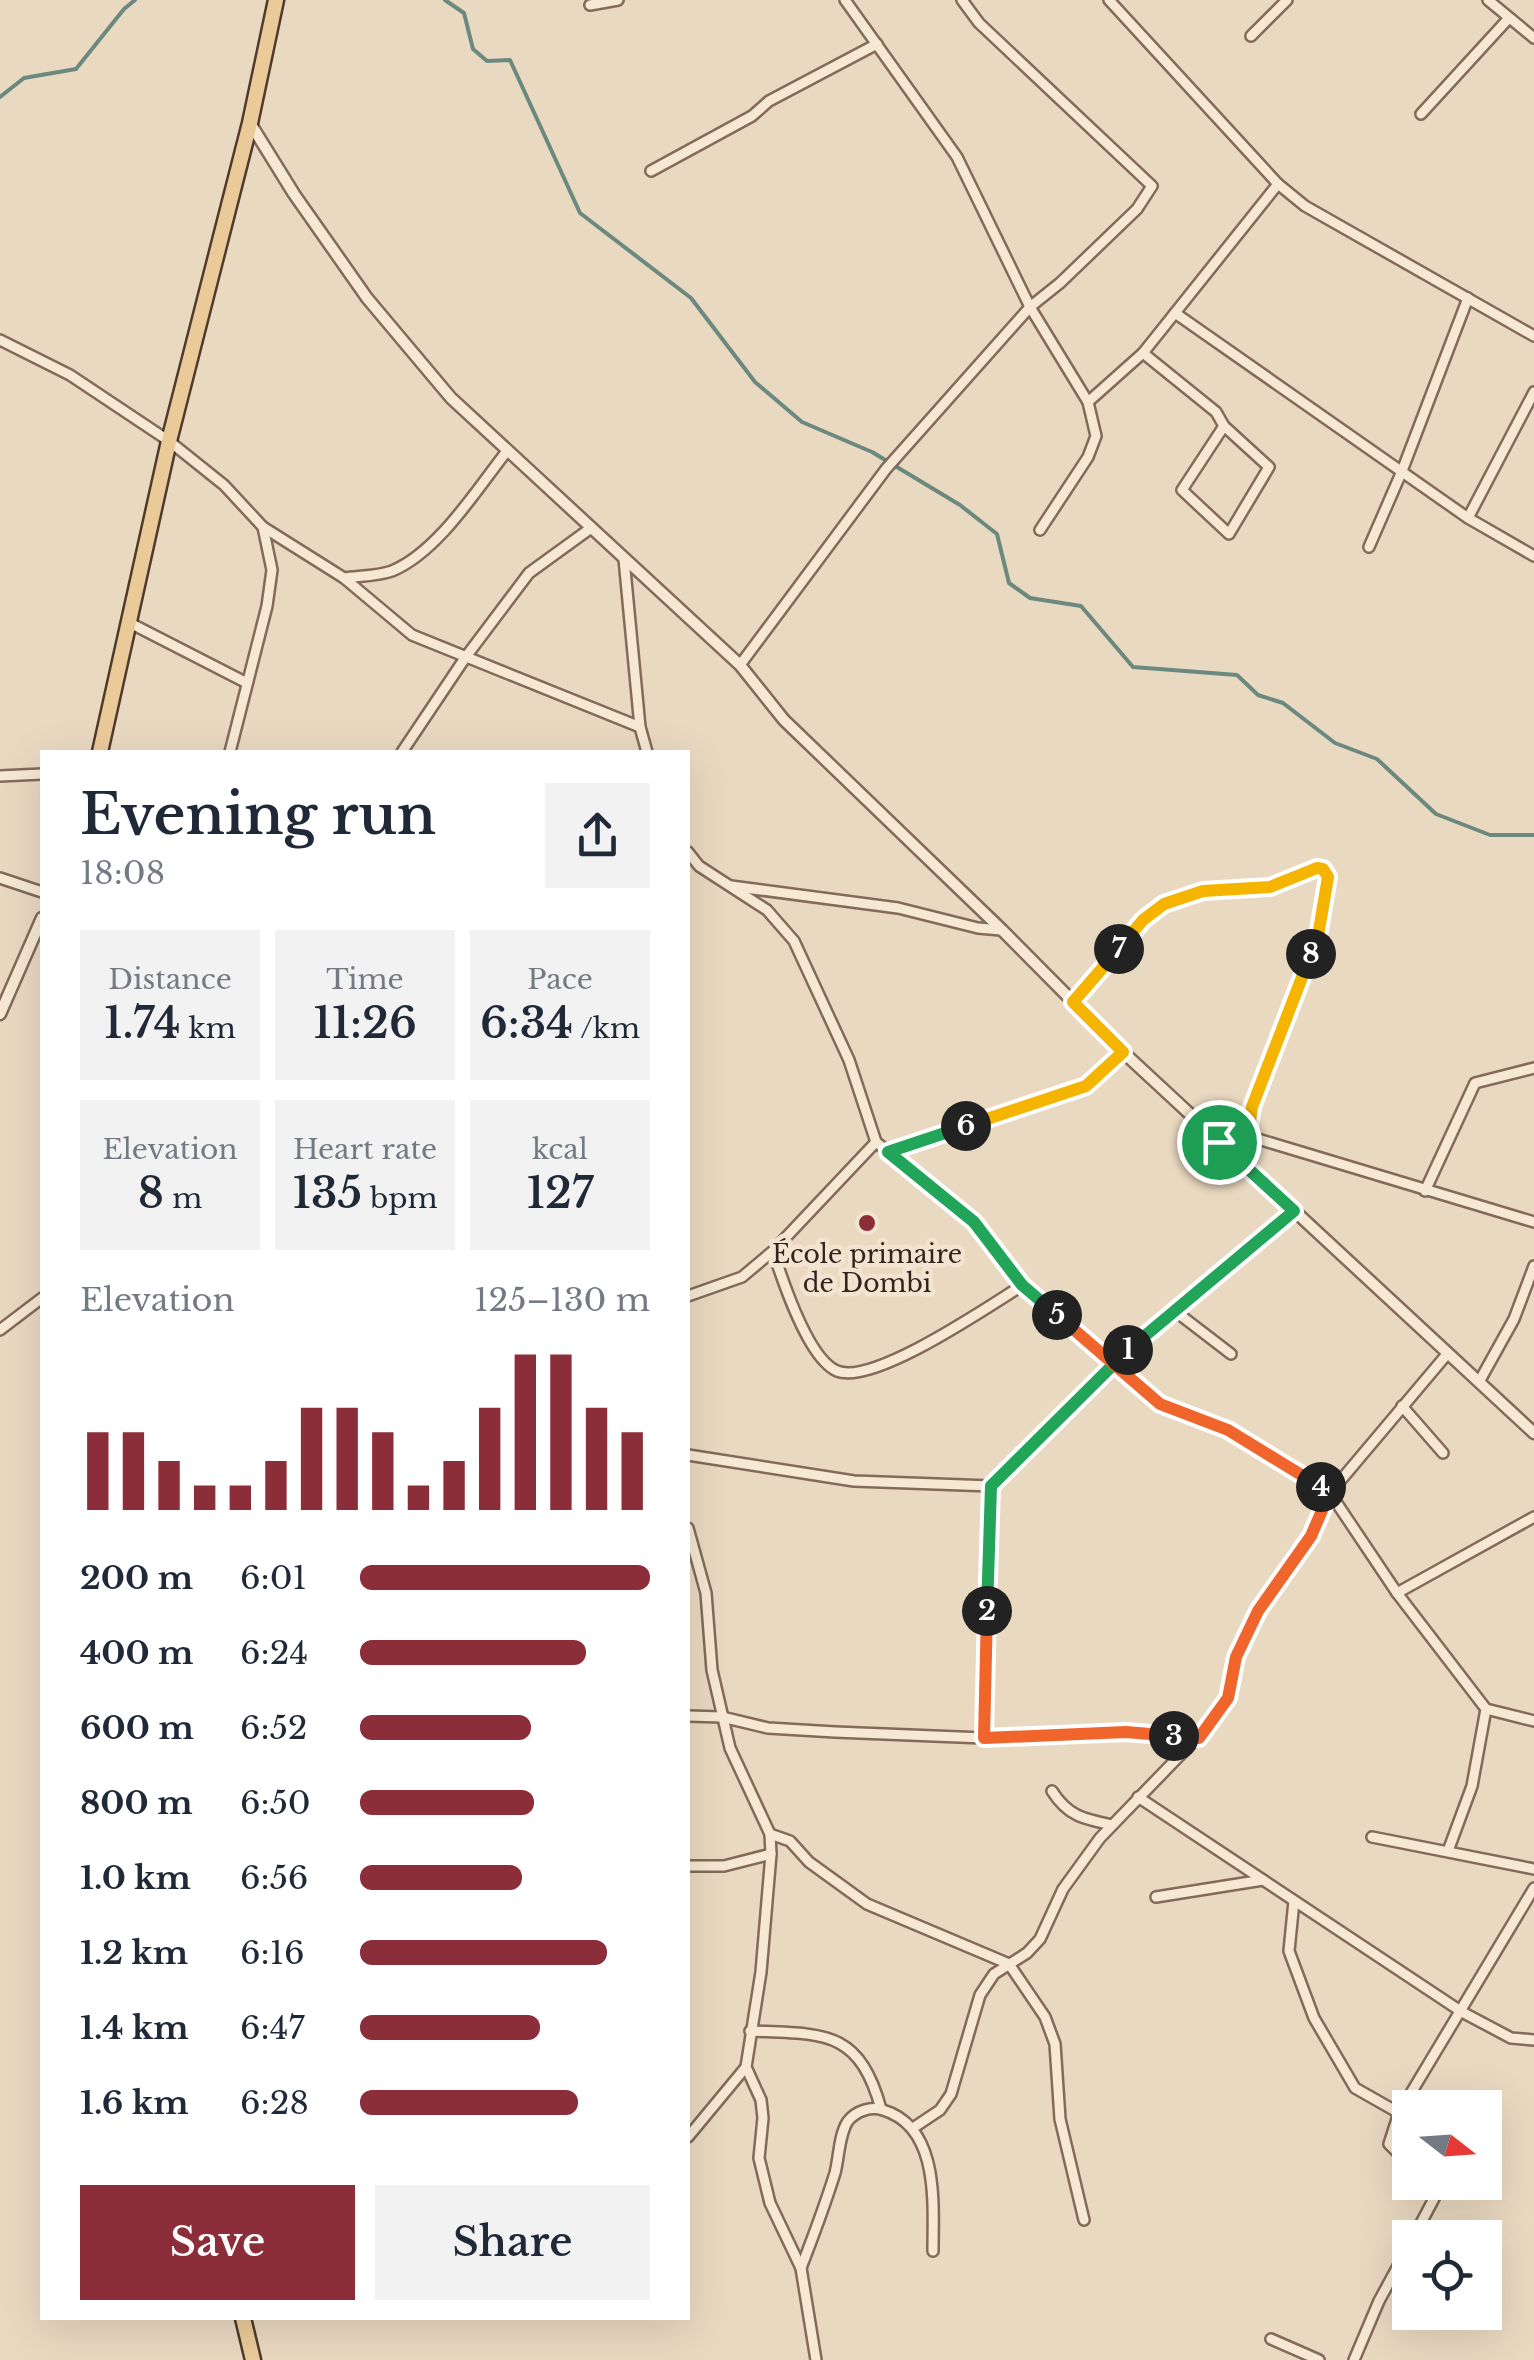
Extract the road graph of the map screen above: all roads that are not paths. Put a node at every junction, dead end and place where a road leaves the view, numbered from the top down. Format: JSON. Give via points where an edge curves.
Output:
{"nodes":[{"id":1,"x":276,"y":0,"type":"edge"},
{"id":2,"x":618,"y":0,"type":"edge"},
{"id":3,"x":845,"y":0,"type":"edge"},
{"id":4,"x":962,"y":0,"type":"edge"},
{"id":5,"x":1287,"y":0,"type":"edge"},
{"id":6,"x":1488,"y":0,"type":"edge"},
{"id":7,"x":1114,"y":2,"type":"edge"},
{"id":8,"x":590,"y":5,"type":"dead end"},
{"id":9,"x":1510,"y":18,"type":"junction"},
{"id":10,"x":1252,"y":36,"type":"dead end"},
{"id":11,"x":1534,"y":38,"type":"edge"},
{"id":12,"x":877,"y":44,"type":"junction"},
{"id":13,"x":1421,"y":114,"type":"dead end"},
{"id":14,"x":250,"y":122,"type":"junction"},
{"id":15,"x":651,"y":171,"type":"dead end"},
{"id":16,"x":1278,"y":184,"type":"junction"},
{"id":17,"x":1468,"y":298,"type":"junction"},
{"id":18,"x":1030,"y":306,"type":"junction"},
{"id":19,"x":1174,"y":313,"type":"junction"},
{"id":20,"x":1534,"y":336,"type":"edge"},
{"id":21,"x":0,"y":340,"type":"edge"},
{"id":22,"x":1143,"y":353,"type":"junction"},
{"id":23,"x":1534,"y":392,"type":"edge"},
{"id":24,"x":1088,"y":402,"type":"junction"},
{"id":25,"x":1224,"y":426,"type":"junction"},
{"id":26,"x":170,"y":440,"type":"junction"},
{"id":27,"x":507,"y":450,"type":"junction"},
{"id":28,"x":1402,"y":472,"type":"junction"},
{"id":29,"x":1468,"y":518,"type":"junction"},
{"id":30,"x":263,"y":528,"type":"junction"},
{"id":31,"x":590,"y":528,"type":"junction"},
{"id":32,"x":1040,"y":530,"type":"dead end"},
{"id":33,"x":1369,"y":547,"type":"dead end"},
{"id":34,"x":1534,"y":556,"type":"edge"},
{"id":35,"x":624,"y":559,"type":"junction"},
{"id":36,"x":344,"y":578,"type":"junction"},
{"id":37,"x":128,"y":622,"type":"junction"},
{"id":38,"x":465,"y":658,"type":"junction"},
{"id":39,"x":740,"y":665,"type":"junction"},
{"id":40,"x":247,"y":683,"type":"junction"},
{"id":41,"x":640,"y":728,"type":"junction"},
{"id":42,"x":100,"y":750,"type":"edge"},
{"id":43,"x":230,"y":750,"type":"edge"},
{"id":44,"x":403,"y":750,"type":"edge"},
{"id":45,"x":646,"y":750,"type":"edge"},
{"id":46,"x":40,"y":774,"type":"edge"},
{"id":47,"x":0,"y":776,"type":"edge"},
{"id":48,"x":690,"y":855,"type":"edge"},
{"id":49,"x":699,"y":866,"type":"junction"},
{"id":50,"x":690,"y":873,"type":"edge"},
{"id":51,"x":0,"y":878,"type":"edge"},
{"id":52,"x":728,"y":885,"type":"junction"},
{"id":53,"x":40,"y":891,"type":"edge"},
{"id":54,"x":40,"y":923,"type":"edge"},
{"id":55,"x":1002,"y":930,"type":"junction"},
{"id":56,"x":1073,"y":1002,"type":"junction"},
{"id":57,"x":0,"y":1014,"type":"edge"},
{"id":58,"x":1123,"y":1052,"type":"junction"},
{"id":59,"x":1534,"y":1068,"type":"edge"},
{"id":60,"x":1248,"y":1136,"type":"junction"},
{"id":61,"x":876,"y":1142,"type":"junction"},
{"id":62,"x":1219,"y":1142,"type":"junction"},
{"id":63,"x":888,"y":1152,"type":"junction"},
{"id":64,"x":1425,"y":1191,"type":"junction"},
{"id":65,"x":1294,"y":1211,"type":"junction"},
{"id":66,"x":1534,"y":1222,"type":"edge"},
{"id":67,"x":772,"y":1250,"type":"junction"},
{"id":68,"x":1534,"y":1266,"type":"edge"},
{"id":69,"x":1022,"y":1285,"type":"junction"},
{"id":70,"x":690,"y":1295,"type":"edge"},
{"id":71,"x":40,"y":1300,"type":"edge"},
{"id":72,"x":1176,"y":1311,"type":"junction"},
{"id":73,"x":0,"y":1330,"type":"edge"},
{"id":74,"x":1448,"y":1353,"type":"junction"},
{"id":75,"x":1231,"y":1354,"type":"dead end"},
{"id":76,"x":1112,"y":1364,"type":"junction"},
{"id":77,"x":1479,"y":1382,"type":"junction"},
{"id":78,"x":1402,"y":1406,"type":"junction"},
{"id":79,"x":1534,"y":1432,"type":"edge"},
{"id":80,"x":1444,"y":1453,"type":"dead end"},
{"id":81,"x":690,"y":1455,"type":"edge"},
{"id":82,"x":991,"y":1486,"type":"junction"},
{"id":83,"x":1330,"y":1492,"type":"junction"},
{"id":84,"x":1534,"y":1517,"type":"edge"},
{"id":85,"x":690,"y":1535,"type":"edge"},
{"id":86,"x":1396,"y":1593,"type":"junction"},
{"id":87,"x":1486,"y":1710,"type":"junction"},
{"id":88,"x":690,"y":1716,"type":"edge"},
{"id":89,"x":722,"y":1718,"type":"junction"},
{"id":90,"x":1534,"y":1721,"type":"edge"},
{"id":91,"x":984,"y":1738,"type":"junction"},
{"id":92,"x":1199,"y":1738,"type":"junction"},
{"id":93,"x":1052,"y":1791,"type":"dead end"},
{"id":94,"x":1138,"y":1797,"type":"junction"},
{"id":95,"x":1112,"y":1825,"type":"junction"},
{"id":96,"x":770,"y":1834,"type":"junction"},
{"id":97,"x":1372,"y":1837,"type":"dead end"},
{"id":98,"x":1448,"y":1851,"type":"junction"},
{"id":99,"x":772,"y":1854,"type":"junction"},
{"id":100,"x":690,"y":1866,"type":"edge"},
{"id":101,"x":1534,"y":1869,"type":"edge"},
{"id":102,"x":1264,"y":1880,"type":"junction"},
{"id":103,"x":1534,"y":1888,"type":"edge"},
{"id":104,"x":1156,"y":1898,"type":"dead end"},
{"id":105,"x":1294,"y":1901,"type":"junction"},
{"id":106,"x":1010,"y":1964,"type":"junction"},
{"id":107,"x":1462,"y":2012,"type":"junction"},
{"id":108,"x":750,"y":2031,"type":"junction"},
{"id":109,"x":1534,"y":2040,"type":"edge"},
{"id":110,"x":746,"y":2067,"type":"junction"},
{"id":111,"x":1413,"y":2090,"type":"edge"},
{"id":112,"x":1392,"y":2109,"type":"edge"},
{"id":113,"x":882,"y":2110,"type":"junction"},
{"id":114,"x":914,"y":2128,"type":"junction"},
{"id":115,"x":690,"y":2135,"type":"edge"},
{"id":116,"x":1084,"y":2220,"type":"dead end"},
{"id":117,"x":933,"y":2252,"type":"dead end"},
{"id":118,"x":801,"y":2268,"type":"junction"},
{"id":119,"x":1392,"y":2278,"type":"edge"},
{"id":120,"x":244,"y":2320,"type":"edge"},
{"id":121,"x":1270,"y":2338,"type":"dead end"},
{"id":122,"x":253,"y":2360,"type":"edge"},
{"id":123,"x":816,"y":2360,"type":"edge"},
{"id":124,"x":1319,"y":2360,"type":"edge"},
{"id":125,"x":1354,"y":2360,"type":"edge"}],
"edges":[{"from":1,"to":14,"type":"main road"},
{"from":2,"to":8,"type":"street"},
{"from":3,"to":12,"type":"street"},
{"from":4,"to":18,"type":"street","via":[[1152,186],[1138,209]]},
{"from":5,"to":10,"type":"street"},
{"from":6,"to":9,"type":"street"},
{"from":7,"to":16,"type":"street"},
{"from":9,"to":11,"type":"street"},
{"from":9,"to":13,"type":"street"},
{"from":12,"to":15,"type":"street"},
{"from":12,"to":18,"type":"street","via":[[957,158]]},
{"from":14,"to":26,"type":"main road"},
{"from":14,"to":27,"type":"street","via":[[368,298],[451,398]]},
{"from":16,"to":17,"type":"street"},
{"from":16,"to":19,"type":"street"},
{"from":17,"to":20,"type":"street"},
{"from":17,"to":28,"type":"street"},
{"from":18,"to":24,"type":"street"},
{"from":18,"to":39,"type":"street","via":[[886,469]]},
{"from":19,"to":22,"type":"street"},
{"from":19,"to":28,"type":"street"},
{"from":21,"to":26,"type":"street","via":[[70,375]]},
{"from":22,"to":24,"type":"street"},
{"from":22,"to":25,"type":"street","via":[[1216,412]]},
{"from":23,"to":29,"type":"street"},
{"from":24,"to":32,"type":"street","via":[[1096,436]]},
{"from":25,"to":25,"type":"street","via":[[1269,467],[1229,534],[1182,490]]},
{"from":26,"to":30,"type":"street"},
{"from":26,"to":37,"type":"main road"},
{"from":27,"to":31,"type":"street"},
{"from":27,"to":36,"type":"street","via":[[446,529],[410,560],[390,572]]},
{"from":28,"to":29,"type":"street"},
{"from":28,"to":33,"type":"street"},
{"from":29,"to":34,"type":"street"},
{"from":30,"to":36,"type":"street"},
{"from":30,"to":40,"type":"street","via":[[272,570]]},
{"from":31,"to":35,"type":"street"},
{"from":31,"to":38,"type":"street","via":[[530,572]]},
{"from":35,"to":39,"type":"street"},
{"from":35,"to":41,"type":"street"},
{"from":36,"to":38,"type":"street","via":[[412,635]]},
{"from":37,"to":40,"type":"street"},
{"from":37,"to":42,"type":"main road"},
{"from":38,"to":41,"type":"street"},
{"from":38,"to":44,"type":"street"},
{"from":39,"to":55,"type":"street","via":[[784,720]]},
{"from":40,"to":43,"type":"street"},
{"from":41,"to":45,"type":"street"},
{"from":46,"to":47,"type":"street"},
{"from":48,"to":49,"type":"street"},
{"from":49,"to":50,"type":"street"},
{"from":49,"to":52,"type":"street"},
{"from":51,"to":53,"type":"street"},
{"from":52,"to":55,"type":"street"},
{"from":52,"to":61,"type":"street","via":[[767,910],[794,941],[849,1060]]},
{"from":54,"to":57,"type":"street"},
{"from":55,"to":56,"type":"street"},
{"from":56,"to":58,"type":"street"},
{"from":56,"to":60,"type":"street","via":[[1164,904],[1203,891],[1270,887],[1323,869],[1328,877],[1318,936],[1252,1107]]},
{"from":58,"to":62,"type":"street"},
{"from":58,"to":63,"type":"street","via":[[1086,1086]]},
{"from":59,"to":64,"type":"street","via":[[1475,1083]]},
{"from":60,"to":62,"type":"street"},
{"from":60,"to":64,"type":"street"},
{"from":61,"to":63,"type":"street"},
{"from":61,"to":67,"type":"street"},
{"from":62,"to":65,"type":"street"},
{"from":63,"to":69,"type":"street","via":[[974,1222]]},
{"from":64,"to":66,"type":"street"},
{"from":65,"to":72,"type":"street"},
{"from":65,"to":74,"type":"street"},
{"from":67,"to":69,"type":"street","via":[[792,1310],[826,1364],[839,1372],[854,1373],[922,1348]]},
{"from":67,"to":70,"type":"street","via":[[742,1277]]},
{"from":68,"to":77,"type":"street","via":[[1514,1320]]},
{"from":69,"to":76,"type":"street"},
{"from":71,"to":73,"type":"street"},
{"from":72,"to":75,"type":"street"},
{"from":72,"to":76,"type":"street"},
{"from":74,"to":77,"type":"street"},
{"from":74,"to":78,"type":"street"},
{"from":76,"to":82,"type":"street"},
{"from":76,"to":83,"type":"street","via":[[1160,1404],[1228,1430]]},
{"from":77,"to":79,"type":"street"},
{"from":78,"to":80,"type":"street"},
{"from":78,"to":83,"type":"street"},
{"from":81,"to":82,"type":"street","via":[[854,1482]]},
{"from":82,"to":91,"type":"street"},
{"from":83,"to":86,"type":"street"},
{"from":83,"to":92,"type":"street","via":[[1311,1536],[1258,1611],[1236,1657],[1228,1698]]},
{"from":84,"to":86,"type":"street"},
{"from":85,"to":89,"type":"street","via":[[706,1593]]},
{"from":86,"to":87,"type":"street"},
{"from":87,"to":90,"type":"street"},
{"from":87,"to":98,"type":"street","via":[[1472,1786]]},
{"from":88,"to":89,"type":"street"},
{"from":89,"to":91,"type":"street","via":[[768,1728]]},
{"from":89,"to":96,"type":"street"},
{"from":91,"to":92,"type":"street","via":[[1126,1732]]},
{"from":92,"to":94,"type":"street"},
{"from":93,"to":95,"type":"street","via":[[1078,1818]]},
{"from":94,"to":95,"type":"street"},
{"from":94,"to":102,"type":"street"},
{"from":95,"to":106,"type":"street","via":[[1063,1888],[1040,1938]]},
{"from":96,"to":99,"type":"street"},
{"from":96,"to":106,"type":"street","via":[[790,1841],[867,1904]]},
{"from":97,"to":98,"type":"street"},
{"from":98,"to":101,"type":"street"},
{"from":99,"to":100,"type":"street"},
{"from":99,"to":108,"type":"street"},
{"from":102,"to":104,"type":"street"},
{"from":102,"to":105,"type":"street"},
{"from":103,"to":107,"type":"street"},
{"from":105,"to":107,"type":"street"},
{"from":105,"to":112,"type":"street","via":[[1289,1951],[1314,2018],[1355,2088]]},
{"from":106,"to":114,"type":"street","via":[[980,1995],[951,2094]]},
{"from":106,"to":116,"type":"street","via":[[1045,2017],[1054,2044],[1060,2120]]},
{"from":107,"to":109,"type":"street","via":[[1511,2038]]},
{"from":107,"to":111,"type":"street"},
{"from":108,"to":110,"type":"street"},
{"from":108,"to":113,"type":"street","via":[[816,2034],[844,2044],[874,2082]]},
{"from":110,"to":115,"type":"street"},
{"from":110,"to":118,"type":"street","via":[[762,2100],[758,2158],[770,2203]]},
{"from":113,"to":114,"type":"street"},
{"from":113,"to":118,"type":"street","via":[[860,2110],[848,2120]]},
{"from":114,"to":117,"type":"street","via":[[930,2185]]},
{"from":118,"to":123,"type":"street"},
{"from":119,"to":125,"type":"street"},
{"from":120,"to":122,"type":"main road"},
{"from":121,"to":124,"type":"street"}]}
